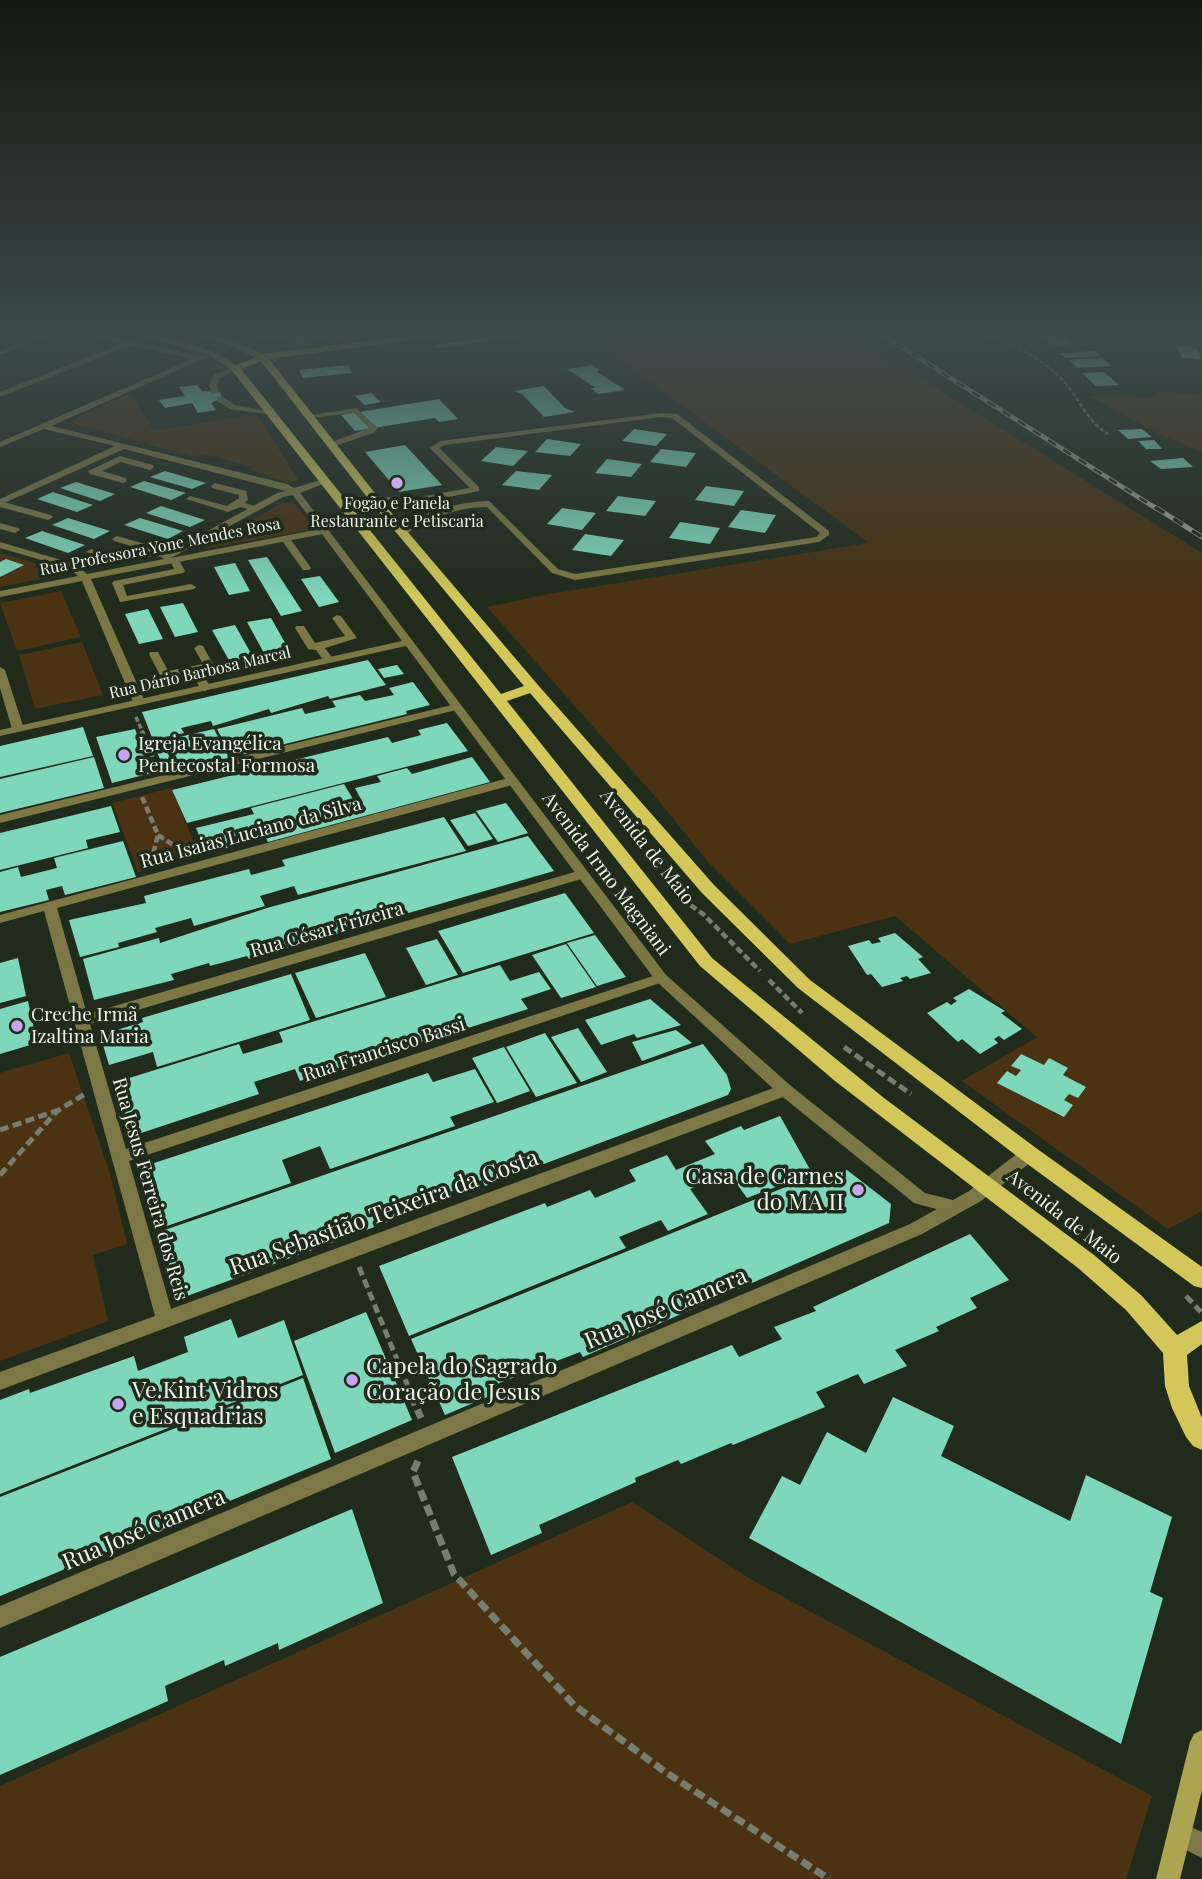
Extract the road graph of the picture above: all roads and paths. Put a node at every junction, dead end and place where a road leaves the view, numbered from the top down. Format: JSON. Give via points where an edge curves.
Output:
{"nodes":[{"id":1,"x":53,"y":422,"type":"edge"},
{"id":2,"x":286,"y":422,"type":"edge"},
{"id":3,"x":315,"y":422,"type":"edge"},
{"id":4,"x":371,"y":422,"type":"edge"},
{"id":5,"x":608,"y":422,"type":"edge"},
{"id":6,"x":681,"y":422,"type":"edge"},
{"id":7,"x":1091,"y":422,"type":"edge"},
{"id":8,"x":43,"y":426,"type":"junction"},
{"id":9,"x":1108,"y":434,"type":"dead end"},
{"id":10,"x":0,"y":445,"type":"edge"},
{"id":11,"x":332,"y":445,"type":"junction"},
{"id":12,"x":123,"y":446,"type":"junction"},
{"id":13,"x":81,"y":465,"type":"junction"},
{"id":14,"x":150,"y":467,"type":"dead end"},
{"id":15,"x":93,"y":472,"type":"junction"},
{"id":16,"x":356,"y":476,"type":"junction"},
{"id":17,"x":123,"y":480,"type":"dead end"},
{"id":18,"x":324,"y":482,"type":"junction"},
{"id":19,"x":215,"y":486,"type":"dead end"},
{"id":20,"x":295,"y":492,"type":"junction"},
{"id":21,"x":190,"y":499,"type":"dead end"},
{"id":22,"x":374,"y":499,"type":"junction"},
{"id":23,"x":0,"y":503,"type":"edge"},
{"id":24,"x":239,"y":504,"type":"junction"},
{"id":25,"x":256,"y":508,"type":"junction"},
{"id":26,"x":19,"y":509,"type":"junction"},
{"id":27,"x":48,"y":517,"type":"dead end"},
{"id":28,"x":0,"y":518,"type":"edge"},
{"id":29,"x":0,"y":526,"type":"edge"},
{"id":30,"x":15,"y":530,"type":"dead end"},
{"id":31,"x":326,"y":531,"type":"junction"},
{"id":32,"x":402,"y":532,"type":"junction"},
{"id":33,"x":117,"y":538,"type":"dead end"},
{"id":34,"x":286,"y":539,"type":"junction"},
{"id":35,"x":0,"y":545,"type":"edge"},
{"id":36,"x":91,"y":552,"type":"dead end"},
{"id":37,"x":143,"y":554,"type":"junction"},
{"id":38,"x":174,"y":557,"type":"junction"},
{"id":39,"x":306,"y":568,"type":"dead end"},
{"id":40,"x":85,"y":578,"type":"junction"},
{"id":41,"x":191,"y":587,"type":"dead end"},
{"id":42,"x":0,"y":594,"type":"edge"},
{"id":43,"x":337,"y":618,"type":"dead end"},
{"id":44,"x":300,"y":628,"type":"dead end"},
{"id":45,"x":406,"y":642,"type":"junction"},
{"id":46,"x":319,"y":646,"type":"junction"},
{"id":47,"x":199,"y":648,"type":"dead end"},
{"id":48,"x":154,"y":654,"type":"dead end"},
{"id":49,"x":329,"y":660,"type":"junction"},
{"id":50,"x":195,"y":669,"type":"junction"},
{"id":51,"x":0,"y":670,"type":"edge"},
{"id":52,"x":205,"y":688,"type":"junction"},
{"id":53,"x":533,"y":688,"type":"junction"},
{"id":54,"x":500,"y":699,"type":"junction"},
{"id":55,"x":139,"y":702,"type":"junction"},
{"id":56,"x":456,"y":707,"type":"junction"},
{"id":57,"x":110,"y":709,"type":"junction"},
{"id":58,"x":18,"y":729,"type":"junction"},
{"id":59,"x":0,"y":733,"type":"edge"},
{"id":60,"x":512,"y":781,"type":"junction"},
{"id":61,"x":137,"y":786,"type":"junction"},
{"id":62,"x":0,"y":820,"type":"edge"},
{"id":63,"x":583,"y":874,"type":"junction"},
{"id":64,"x":155,"y":879,"type":"junction"},
{"id":65,"x":708,"y":889,"type":"junction"},
{"id":66,"x":667,"y":897,"type":"junction"},
{"id":67,"x":681,"y":898,"type":"junction"},
{"id":68,"x":50,"y":907,"type":"junction"},
{"id":69,"x":0,"y":919,"type":"edge"},
{"id":70,"x":661,"y":978,"type":"junction"},
{"id":71,"x":805,"y":1016,"type":"dead end"},
{"id":72,"x":81,"y":1021,"type":"junction"},
{"id":73,"x":834,"y":1041,"type":"dead end"},
{"id":74,"x":99,"y":1082,"type":"junction"},
{"id":75,"x":785,"y":1090,"type":"junction"},
{"id":76,"x":918,"y":1098,"type":"dead end"},
{"id":77,"x":57,"y":1111,"type":"junction"},
{"id":78,"x":0,"y":1130,"type":"edge"},
{"id":79,"x":1029,"y":1154,"type":"junction"},
{"id":80,"x":119,"y":1157,"type":"junction"},
{"id":81,"x":0,"y":1175,"type":"edge"},
{"id":82,"x":985,"y":1186,"type":"junction"},
{"id":83,"x":955,"y":1208,"type":"junction"},
{"id":84,"x":352,"y":1250,"type":"junction"},
{"id":85,"x":1202,"y":1279,"type":"edge"},
{"id":86,"x":1177,"y":1287,"type":"dead end"},
{"id":87,"x":1202,"y":1313,"type":"edge"},
{"id":88,"x":165,"y":1320,"type":"junction"},
{"id":89,"x":1202,"y":1331,"type":"edge"},
{"id":90,"x":1175,"y":1350,"type":"junction"},
{"id":91,"x":0,"y":1381,"type":"edge"},
{"id":92,"x":429,"y":1436,"type":"junction"},
{"id":93,"x":1202,"y":1438,"type":"edge"},
{"id":94,"x":0,"y":1617,"type":"edge"},
{"id":95,"x":1202,"y":1742,"type":"edge"},
{"id":96,"x":1192,"y":1840,"type":"edge"},
{"id":97,"x":829,"y":1879,"type":"edge"},
{"id":98,"x":1168,"y":1879,"type":"edge"}],
"edges":[{"from":1,"to":8,"type":"street"},
{"from":2,"to":18,"type":"main road","name":"Avenida de Maio"},
{"from":3,"to":11,"type":"main road","name":"Avenida de Maio"},
{"from":4,"to":11,"type":"street","via":[[374,428],[370,431]]},
{"from":5,"to":22,"type":"street","via":[[443,443],[434,448],[476,489],[408,502]]},
{"from":6,"to":32,"type":"street","via":[[826,533],[819,539],[575,577],[555,571],[489,504],[449,509]]},
{"from":7,"to":9,"type":"path"},
{"from":8,"to":10,"type":"street"},
{"from":8,"to":12,"type":"street"},
{"from":11,"to":16,"type":"main road","name":"Avenida de Maio"},
{"from":12,"to":13,"type":"street"},
{"from":12,"to":20,"type":"street"},
{"from":13,"to":15,"type":"street"},
{"from":13,"to":23,"type":"street"},
{"from":14,"to":15,"type":"street","via":[[120,459]]},
{"from":15,"to":17,"type":"street"},
{"from":16,"to":18,"type":"main road"},
{"from":16,"to":22,"type":"main road","name":"Avenida de Maio"},
{"from":18,"to":20,"type":"street"},
{"from":18,"to":54,"type":"main road","name":"Avenida de Maio"},
{"from":19,"to":24,"type":"street","via":[[243,493]]},
{"from":20,"to":25,"type":"street"},
{"from":20,"to":31,"type":"street","name":"Avenida Irmo Magniani"},
{"from":21,"to":24,"type":"street","via":[[229,509]]},
{"from":22,"to":32,"type":"main road","name":"Avenida de Maio"},
{"from":23,"to":26,"type":"street"},
{"from":24,"to":25,"type":"street"},
{"from":25,"to":38,"type":"street"},
{"from":26,"to":27,"type":"street"},
{"from":26,"to":28,"type":"street"},
{"from":29,"to":30,"type":"street"},
{"from":31,"to":34,"type":"street","name":"Rua Professora Yone Mendes Rosa"},
{"from":31,"to":45,"type":"street","name":"Avenida Irmo Magniani"},
{"from":32,"to":53,"type":"main road","name":"Avenida de Maio"},
{"from":33,"to":37,"type":"street","via":[[153,549]]},
{"from":34,"to":38,"type":"street","name":"Rua Professora Yone Mendes Rosa"},
{"from":34,"to":39,"type":"street"},
{"from":35,"to":40,"type":"street","via":[[72,566]]},
{"from":36,"to":37,"type":"street","via":[[120,560]]},
{"from":37,"to":38,"type":"street"},
{"from":38,"to":40,"type":"street","name":"Rua Professora Yone Mendes Rosa"},
{"from":38,"to":41,"type":"street","via":[[180,571],[117,583],[124,600]]},
{"from":40,"to":42,"type":"street","name":"Rua Professora Yone Mendes Rosa"},
{"from":40,"to":55,"type":"street"},
{"from":43,"to":46,"type":"street","via":[[352,638]]},
{"from":44,"to":46,"type":"street","via":[[312,647]]},
{"from":45,"to":49,"type":"street","name":"Rua Dário Barbosa Marcal"},
{"from":45,"to":56,"type":"street","name":"Avenida Irmo Magniani"},
{"from":46,"to":49,"type":"street"},
{"from":47,"to":50,"type":"street","via":[[209,666]]},
{"from":48,"to":50,"type":"street","via":[[165,675]]},
{"from":49,"to":52,"type":"street","name":"Rua Dário Barbosa Marcal"},
{"from":50,"to":52,"type":"street"},
{"from":51,"to":58,"type":"street"},
{"from":52,"to":55,"type":"street","name":"Rua Dário Barbosa Marcal"},
{"from":53,"to":54,"type":"main road"},
{"from":53,"to":65,"type":"main road","name":"Avenida de Maio"},
{"from":54,"to":66,"type":"main road","name":"Avenida de Maio"},
{"from":55,"to":57,"type":"street","name":"Rua Dário Barbosa Marcal"},
{"from":56,"to":60,"type":"street","name":"Avenida Irmo Magniani"},
{"from":56,"to":61,"type":"street"},
{"from":57,"to":58,"type":"street","name":"Rua Dário Barbosa Marcal"},
{"from":57,"to":61,"type":"path","via":[[113,714],[133,710],[159,774],[135,780]]},
{"from":58,"to":59,"type":"street","name":"Rua Dário Barbosa Marcal"},
{"from":60,"to":63,"type":"street","name":"Avenida Irmo Magniani"},
{"from":60,"to":64,"type":"street","name":"Rua Isaias Luciano da Silva"},
{"from":61,"to":62,"type":"street"},
{"from":61,"to":64,"type":"path","via":[[158,835],[150,864]]},
{"from":63,"to":70,"type":"street","name":"Avenida Irmo Magniani"},
{"from":63,"to":72,"type":"street","name":"Rua César Frizeira"},
{"from":64,"to":68,"type":"street","name":"Rua Isaias Luciano da Silva"},
{"from":65,"to":67,"type":"path"},
{"from":65,"to":79,"type":"main road","name":"Avenida de Maio","via":[[804,984]]},
{"from":66,"to":67,"type":"path"},
{"from":66,"to":67,"type":"path"},
{"from":66,"to":82,"type":"main road","name":"Avenida de Maio","via":[[706,962],[791,1037]]},
{"from":67,"to":71,"type":"path","via":[[704,914]]},
{"from":68,"to":69,"type":"street","name":"Rua Isaias Luciano da Silva"},
{"from":68,"to":72,"type":"street","name":"Rua Jesus Ferreira dos Reis"},
{"from":70,"to":75,"type":"street","name":"Avenida Irmo Magniani"},
{"from":70,"to":80,"type":"street","name":"Rua Francisco Bassi"},
{"from":72,"to":74,"type":"street","name":"Rua Jesus Ferreira dos Reis"},
{"from":73,"to":76,"type":"path"},
{"from":74,"to":77,"type":"path"},
{"from":74,"to":80,"type":"street","name":"Rua Jesus Ferreira dos Reis"},
{"from":75,"to":83,"type":"street","name":"Avenida Irmo Magniani","via":[[920,1198]]},
{"from":75,"to":84,"type":"street","name":"Rua Sebastião Teixeira da Costa"},
{"from":77,"to":78,"type":"path"},
{"from":77,"to":81,"type":"path"},
{"from":79,"to":82,"type":"street","name":"Rua José Camera"},
{"from":79,"to":85,"type":"main road","name":"Avenida de Maio"},
{"from":80,"to":88,"type":"street","name":"Rua Jesus Ferreira dos Reis"},
{"from":82,"to":83,"type":"street","name":"Rua José Camera"},
{"from":82,"to":90,"type":"main road","name":"Avenida de Maio","via":[[1152,1318]]},
{"from":83,"to":92,"type":"street","name":"Rua José Camera","via":[[916,1229]]},
{"from":84,"to":88,"type":"street","name":"Rua Sebastião Teixeira da Costa"},
{"from":84,"to":92,"type":"path"},
{"from":86,"to":87,"type":"path"},
{"from":88,"to":91,"type":"street","name":"Rua Sebastião Teixeira da Costa"},
{"from":89,"to":90,"type":"main road"},
{"from":90,"to":93,"type":"main road","via":[[1179,1398]]},
{"from":92,"to":94,"type":"street","name":"Rua José Camera"},
{"from":92,"to":97,"type":"path","via":[[413,1472],[454,1574],[522,1651],[575,1704],[664,1772]]},
{"from":95,"to":96,"type":"main road"},
{"from":96,"to":98,"type":"main road"}]}
